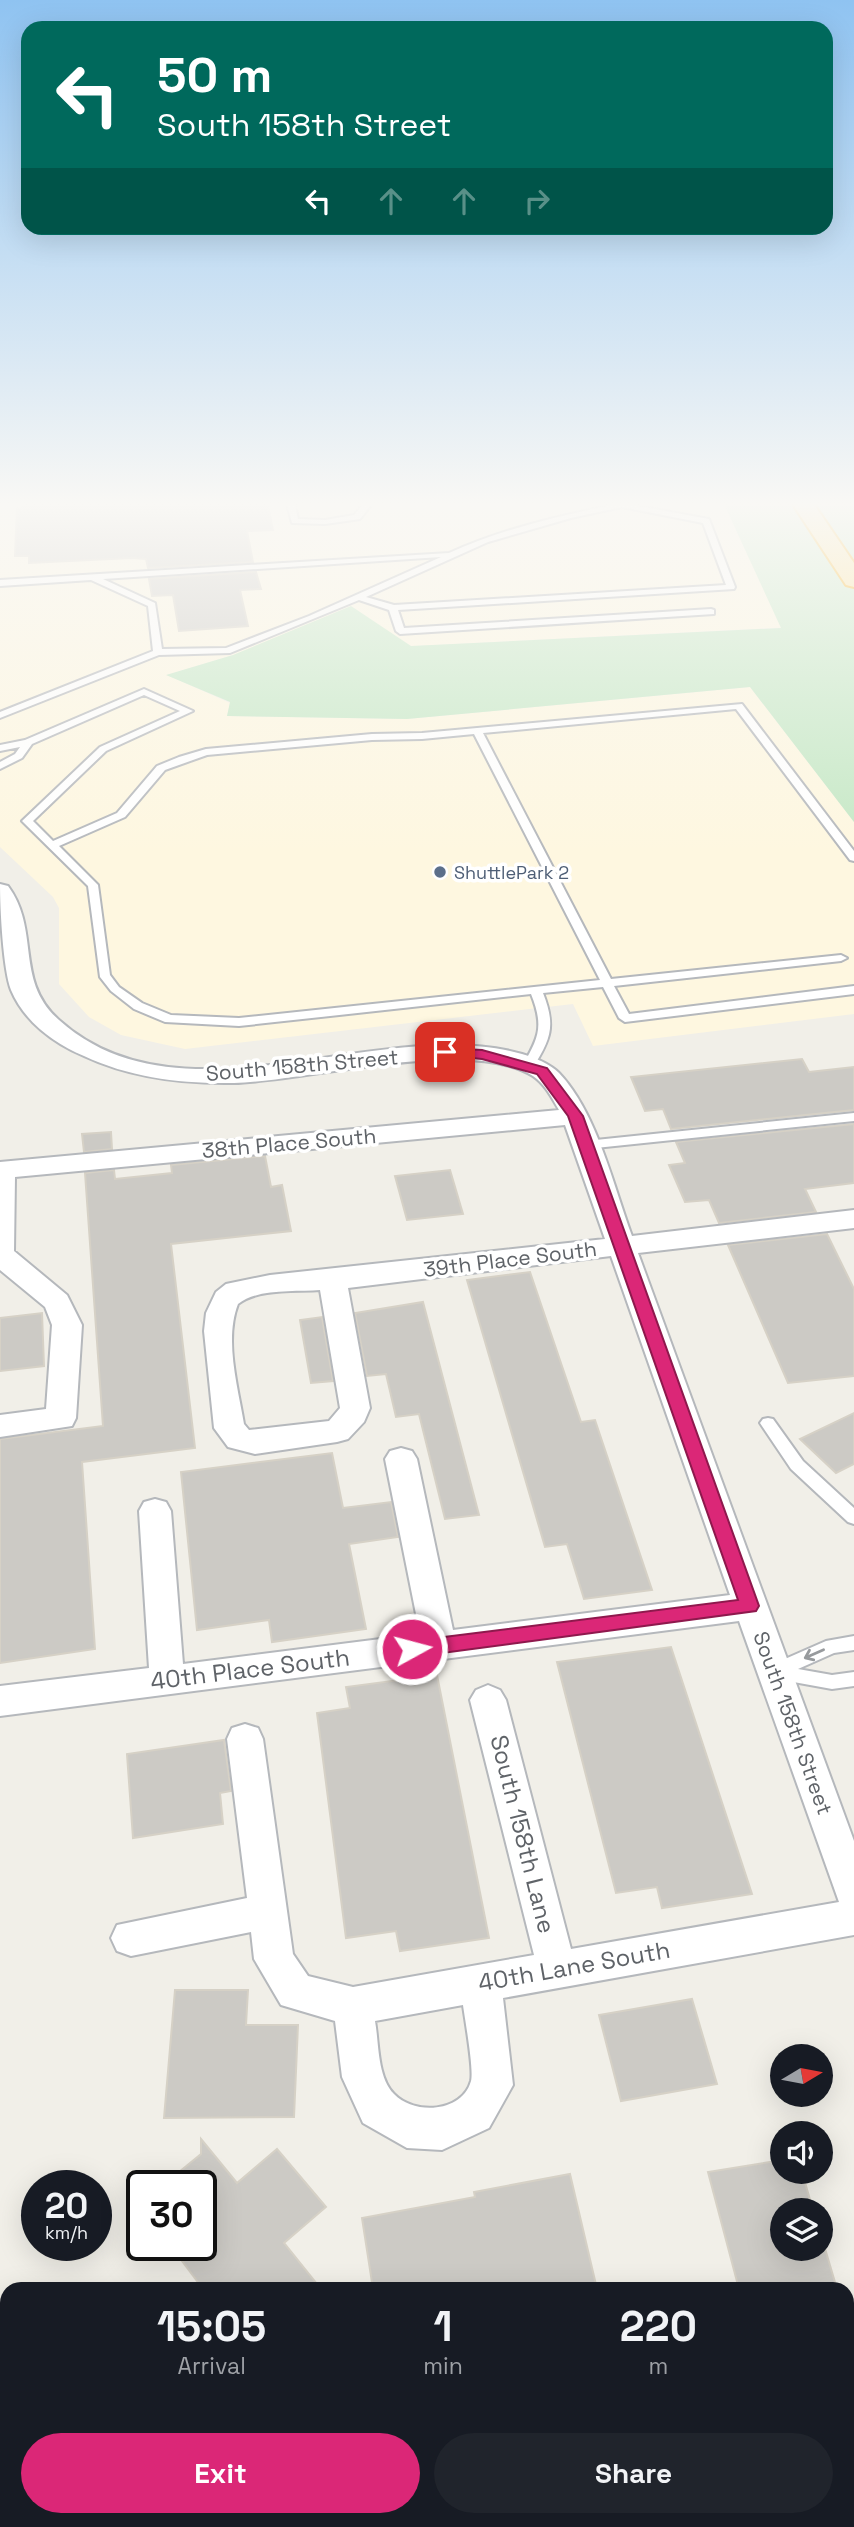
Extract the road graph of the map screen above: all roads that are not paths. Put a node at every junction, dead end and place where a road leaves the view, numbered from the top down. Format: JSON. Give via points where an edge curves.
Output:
{"nodes":[{"id":1,"x":154,"y":618,"type":"edge"},
{"id":2,"x":307,"y":618,"type":"edge"},
{"id":3,"x":396,"y":618,"type":"edge"},
{"id":4,"x":614,"y":618,"type":"edge"},
{"id":5,"x":159,"y":652,"type":"junction"},
{"id":6,"x":0,"y":715,"type":"edge"},
{"id":7,"x":477,"y":731,"type":"junction"},
{"id":8,"x":28,"y":742,"type":"junction"},
{"id":9,"x":0,"y":748,"type":"edge"},
{"id":10,"x":0,"y":766,"type":"edge"},
{"id":11,"x":52,"y":845,"type":"junction"},
{"id":12,"x":854,"y":858,"type":"edge"},
{"id":13,"x":0,"y":891,"type":"edge"},
{"id":14,"x":841,"y":958,"type":"dead end"},
{"id":15,"x":607,"y":983,"type":"junction"},
{"id":16,"x":854,"y":990,"type":"edge"},
{"id":17,"x":536,"y":991,"type":"junction"},
{"id":18,"x":528,"y":1066,"type":"junction"},
{"id":19,"x":575,"y":1116,"type":"junction"},
{"id":20,"x":854,"y":1116,"type":"edge"},
{"id":21,"x":586,"y":1145,"type":"junction"},
{"id":22,"x":854,"y":1219,"type":"edge"},
{"id":23,"x":621,"y":1246,"type":"junction"},
{"id":24,"x":332,"y":1280,"type":"junction"},
{"id":25,"x":768,"y":1423,"type":"dead end"},
{"id":26,"x":0,"y":1426,"type":"edge"},
{"id":27,"x":401,"y":1459,"type":"dead end"},
{"id":28,"x":155,"y":1511,"type":"dead end"},
{"id":29,"x":854,"y":1518,"type":"edge"},
{"id":30,"x":750,"y":1606,"type":"junction"},
{"id":31,"x":854,"y":1643,"type":"edge"},
{"id":32,"x":439,"y":1645,"type":"junction"},
{"id":33,"x":775,"y":1671,"type":"junction"},
{"id":34,"x":854,"y":1679,"type":"edge"},
{"id":35,"x":167,"y":1680,"type":"junction"},
{"id":36,"x":488,"y":1700,"type":"dead end"},
{"id":37,"x":0,"y":1701,"type":"edge"},
{"id":38,"x":245,"y":1739,"type":"dead end"},
{"id":39,"x":854,"y":1893,"type":"edge"},
{"id":40,"x":265,"y":1912,"type":"junction"},
{"id":41,"x":854,"y":1917,"type":"edge"},
{"id":42,"x":131,"y":1938,"type":"dead end"},
{"id":43,"x":557,"y":1969,"type":"junction"},
{"id":44,"x":481,"y":1983,"type":"junction"},
{"id":45,"x":353,"y":2006,"type":"junction"}],
"edges":[{"from":1,"to":5,"type":"lane"},
{"from":2,"to":5,"type":"lane","via":[[227,651]]},
{"from":3,"to":4,"type":"lane","via":[[400,631]]},
{"from":5,"to":6,"type":"lane"},
{"from":7,"to":11,"type":"lane","via":[[206,752],[161,768],[121,815]]},
{"from":7,"to":12,"type":"lane","via":[[739,706]]},
{"from":7,"to":15,"type":"lane"},
{"from":8,"to":9,"type":"lane"},
{"from":8,"to":10,"type":"lane","via":[[19,756]]},
{"from":8,"to":11,"type":"lane","via":[[145,692],[188,711],[103,749],[27,821]]},
{"from":11,"to":17,"type":"lane","via":[[93,886],[104,975],[138,1006],[169,1019],[239,1022]]},
{"from":13,"to":18,"type":"street","name":"South 158th Street","via":[[15,920],[20,982],[29,1002],[75,1044],[128,1065],[171,1074],[229,1074],[445,1052],[482,1054]]},
{"from":14,"to":15,"type":"lane"},
{"from":15,"to":16,"type":"lane","via":[[625,1018]]},
{"from":15,"to":17,"type":"lane"},
{"from":17,"to":18,"type":"lane","via":[[548,1026],[546,1038]]},
{"from":18,"to":19,"type":"street","name":"South 158th Street","via":[[542,1071]]},
{"from":19,"to":21,"type":"street","name":"South 158th Street"},
{"from":19,"to":26,"type":"street","name":"38th Place South","via":[[2,1170],[0,1254],[57,1302],[67,1325],[61,1418]]},
{"from":20,"to":21,"type":"lane"},
{"from":21,"to":23,"type":"street","name":"South 158th Street"},
{"from":22,"to":23,"type":"street","name":"39th Place South"},
{"from":23,"to":24,"type":"street","name":"39th Place South"},
{"from":23,"to":30,"type":"street","name":"South 158th Street"},
{"from":24,"to":24,"type":"street","via":[[234,1291],[221,1302],[216,1320],[229,1428],[239,1440],[255,1443],[337,1431],[349,1422],[355,1408]]},
{"from":25,"to":29,"type":"lane","via":[[797,1465]]},
{"from":27,"to":32,"type":"street"},
{"from":28,"to":35,"type":"street"},
{"from":30,"to":32,"type":"street","name":"40th Place South"},
{"from":30,"to":33,"type":"street","name":"South 158th Street"},
{"from":31,"to":33,"type":"lane","one_way":true,"via":[[832,1646]]},
{"from":32,"to":35,"type":"street","name":"40th Place South"},
{"from":33,"to":34,"type":"lane","via":[[832,1682]]},
{"from":33,"to":39,"type":"street","name":"South 158th Street"},
{"from":35,"to":37,"type":"street","name":"40th Place South"},
{"from":36,"to":43,"type":"street","name":"South 158th Lane"},
{"from":38,"to":40,"type":"street"},
{"from":40,"to":42,"type":"street"},
{"from":40,"to":45,"type":"street","name":"40th Lane South","via":[[274,1959],[295,1992]]},
{"from":41,"to":43,"type":"street","name":"40th Lane South"},
{"from":43,"to":44,"type":"street","name":"40th Lane South"},
{"from":44,"to":45,"type":"street","name":"40th Lane South"},
{"from":44,"to":45,"type":"street","via":[[492,2085],[474,2113],[442,2129],[407,2127],[377,2108],[363,2077]]}]}
